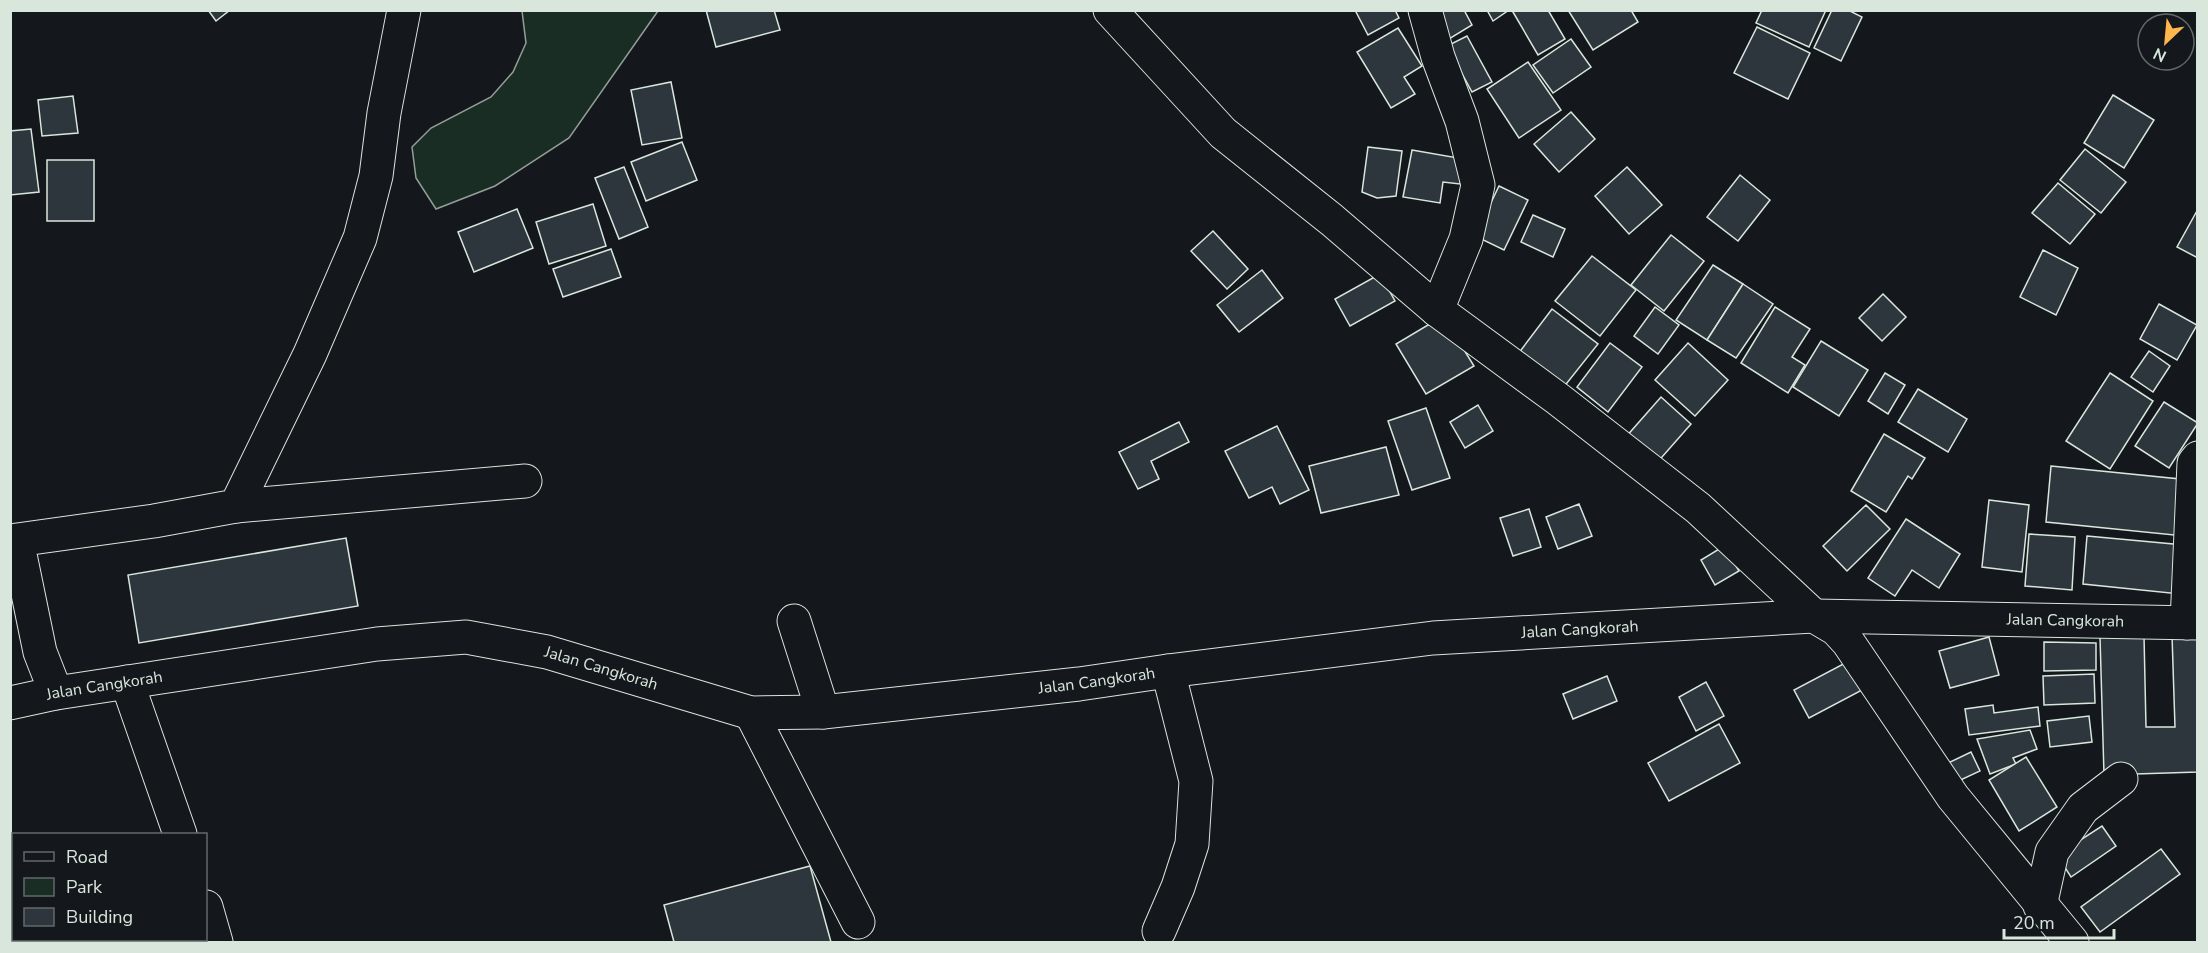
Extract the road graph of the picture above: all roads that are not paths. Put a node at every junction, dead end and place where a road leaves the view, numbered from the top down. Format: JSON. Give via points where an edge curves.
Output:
{"nodes":[{"id":1,"x":404,"y":10,"type":"edge"},
{"id":2,"x":1110,"y":10,"type":"edge"},
{"id":3,"x":1425,"y":10,"type":"edge"},
{"id":4,"x":1437,"y":310,"type":"junction"},
{"id":5,"x":2198,"y":459,"type":"edge"},
{"id":6,"x":525,"y":481,"type":"dead end"},
{"id":7,"x":236,"y":506,"type":"junction"},
{"id":8,"x":14,"y":539,"type":"edge"},
{"id":9,"x":1815,"y":616,"type":"junction"},
{"id":10,"x":794,"y":621,"type":"dead end"},
{"id":11,"x":2192,"y":623,"type":"edge"},
{"id":12,"x":1168,"y":671,"type":"junction"},
{"id":13,"x":127,"y":682,"type":"junction"},
{"id":14,"x":56,"y":693,"type":"junction"},
{"id":15,"x":10,"y":703,"type":"edge"},
{"id":16,"x":823,"y":712,"type":"junction"},
{"id":17,"x":751,"y":713,"type":"junction"},
{"id":18,"x":2121,"y":779,"type":"dead end"},
{"id":19,"x":180,"y":833,"type":"edge"},
{"id":20,"x":2040,"y":906,"type":"junction"},
{"id":21,"x":858,"y":922,"type":"dead end"},
{"id":22,"x":1159,"y":931,"type":"dead end"},
{"id":23,"x":2072,"y":942,"type":"edge"}],
"edges":[{"from":1,"to":7,"type":"main road","via":[[376,176],[360,238]]},
{"from":2,"to":4,"type":"main road","via":[[1223,133]]},
{"from":3,"to":4,"type":"main road","via":[[1437,57],[1462,121],[1478,185],[1466,239]]},
{"from":4,"to":9,"type":"main road","via":[[1698,508]]},
{"from":5,"to":11,"type":"main road","via":[[2194,463]]},
{"from":6,"to":7,"type":"main road"},
{"from":7,"to":8,"type":"main road"},
{"from":8,"to":14,"type":"main road","via":[[40,652]]},
{"from":9,"to":11,"type":"main road","name":"Jalan Cangkorah"},
{"from":9,"to":12,"type":"main road","name":"Jalan Cangkorah","via":[[1433,638]]},
{"from":9,"to":20,"type":"main road","via":[[1848,642],[1953,797]]},
{"from":10,"to":16,"type":"main road"},
{"from":12,"to":16,"type":"main road","name":"Jalan Cangkorah"},
{"from":12,"to":22,"type":"main road","via":[[1196,781],[1192,844]]},
{"from":13,"to":14,"type":"main road","name":"Jalan Cangkorah"},
{"from":13,"to":17,"type":"main road","name":"Jalan Cangkorah","via":[[378,644],[466,637],[547,652]]},
{"from":13,"to":19,"type":"main road"},
{"from":14,"to":15,"type":"main road","name":"Jalan Cangkorah"},
{"from":16,"to":17,"type":"main road","name":"Jalan Cangkorah"},
{"from":17,"to":21,"type":"main road"},
{"from":18,"to":20,"type":"main road","via":[[2083,808],[2052,852]]},
{"from":20,"to":23,"type":"main road"}]}
